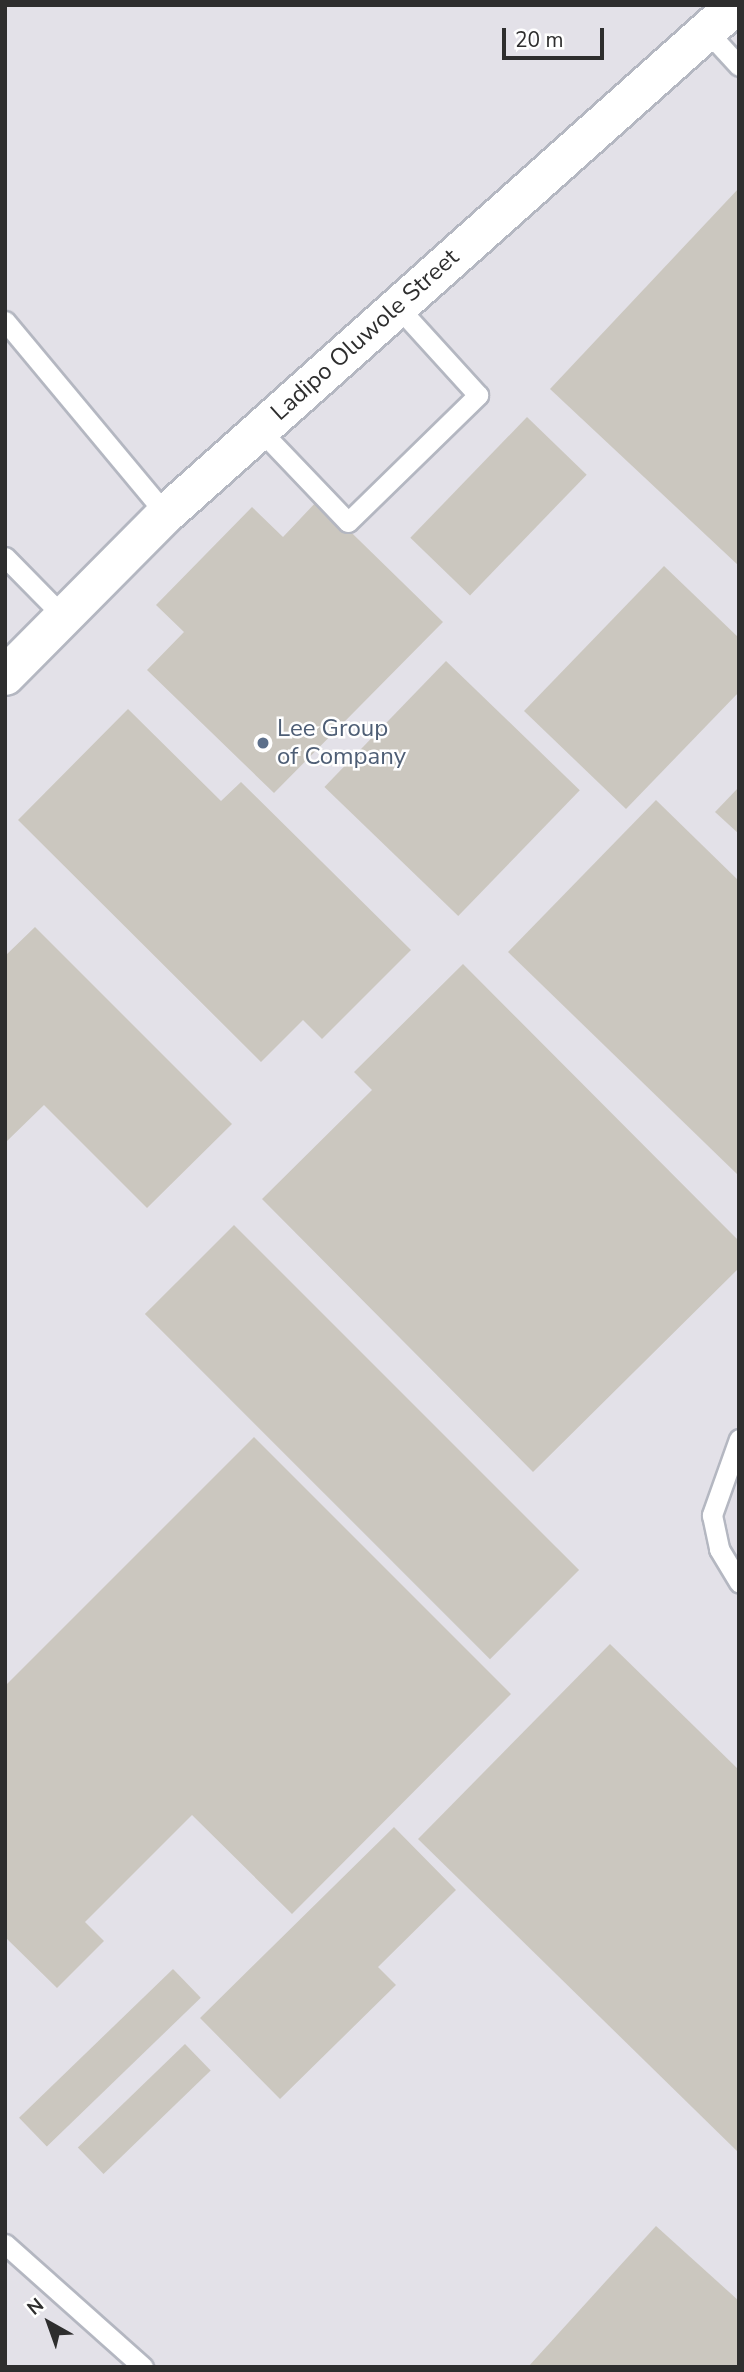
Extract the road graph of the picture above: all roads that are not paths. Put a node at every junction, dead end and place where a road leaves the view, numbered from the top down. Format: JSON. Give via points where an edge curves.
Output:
{"nodes":[{"id":1,"x":736,"y":5,"type":"edge"},
{"id":2,"x":705,"y":29,"type":"junction"},
{"id":3,"x":739,"y":66,"type":"edge"},
{"id":4,"x":397,"y":306,"type":"junction"},
{"id":5,"x":5,"y":321,"type":"edge"},
{"id":6,"x":260,"y":430,"type":"junction"},
{"id":7,"x":166,"y":514,"type":"junction"},
{"id":8,"x":5,"y":557,"type":"edge"},
{"id":9,"x":64,"y":617,"type":"junction"},
{"id":10,"x":5,"y":676,"type":"edge"},
{"id":11,"x":739,"y":1439,"type":"edge"},
{"id":12,"x":739,"y":1582,"type":"edge"},
{"id":13,"x":5,"y":2244,"type":"edge"},
{"id":14,"x":143,"y":2367,"type":"edge"}],
"edges":[{"from":1,"to":2,"type":"street","name":"Ladipo Oluwole Street"},
{"from":2,"to":3,"type":"lane"},
{"from":2,"to":4,"type":"street","name":"Ladipo Oluwole Street"},
{"from":4,"to":6,"type":"street","name":"Ladipo Oluwole Street"},
{"from":4,"to":6,"type":"lane","via":[[478,395],[348,522]]},
{"from":5,"to":7,"type":"lane"},
{"from":6,"to":7,"type":"street","name":"Ladipo Oluwole Street"},
{"from":7,"to":9,"type":"street","name":"Ladipo Oluwole Street"},
{"from":8,"to":9,"type":"lane"},
{"from":9,"to":10,"type":"street","name":"Ladipo Oluwole Street"},
{"from":11,"to":12,"type":"lane","via":[[712,1515],[719,1549]]},
{"from":13,"to":14,"type":"lane"}]}
